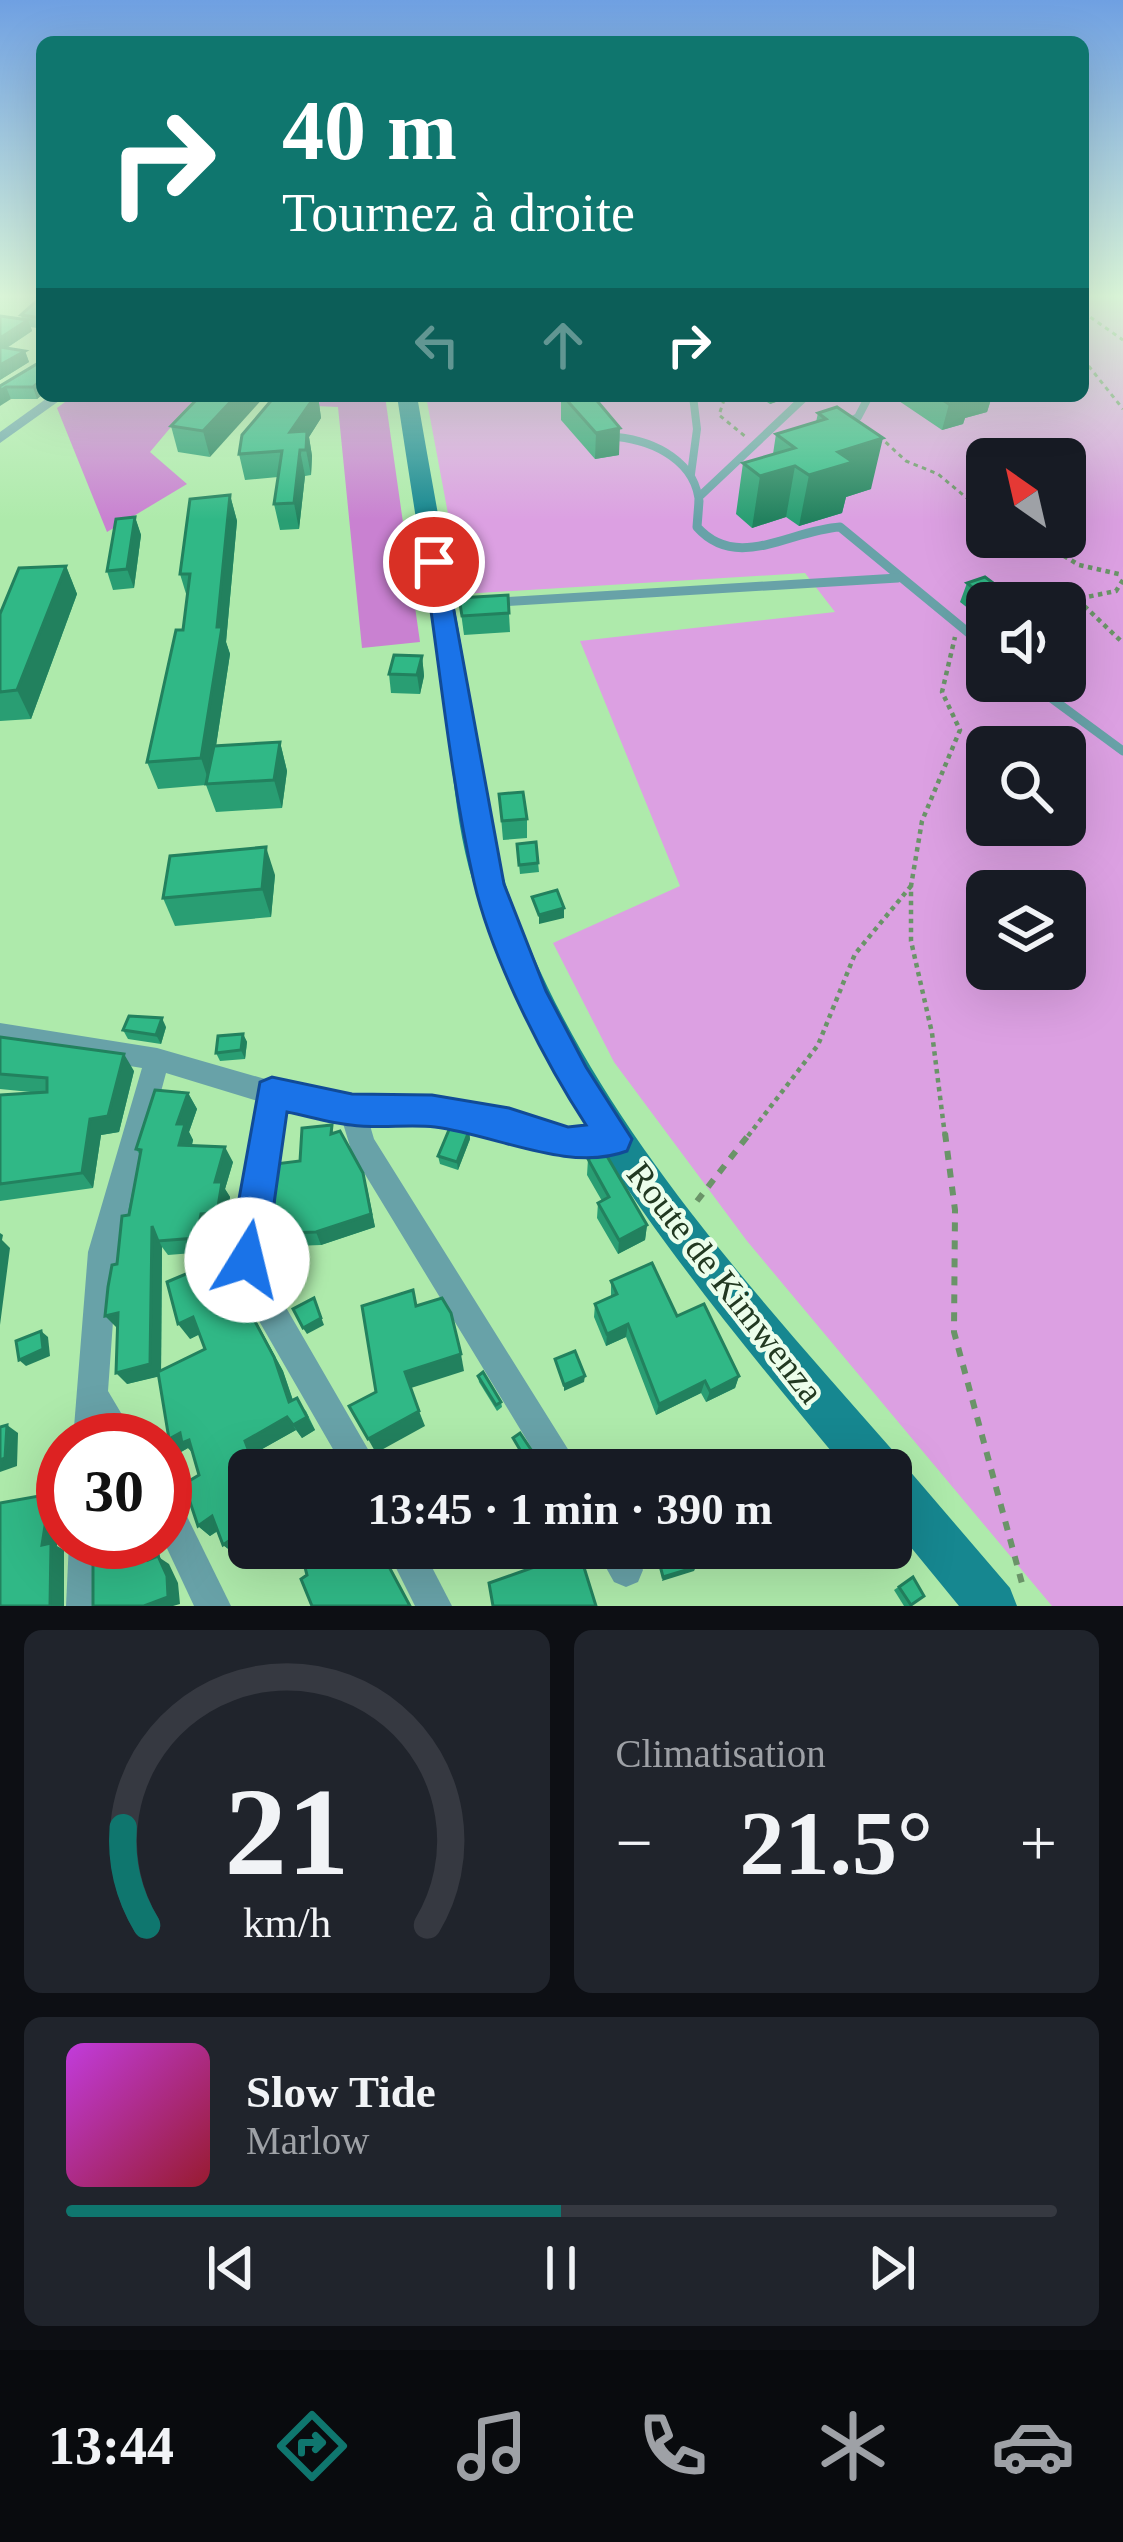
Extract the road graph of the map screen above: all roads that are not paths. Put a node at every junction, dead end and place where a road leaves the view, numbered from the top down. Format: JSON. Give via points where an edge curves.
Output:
{"nodes":[{"id":1,"x":51,"y":402,"type":"edge"},
{"id":2,"x":408,"y":402,"type":"edge"},
{"id":3,"x":694,"y":402,"type":"edge"},
{"id":4,"x":800,"y":402,"type":"edge"},
{"id":5,"x":866,"y":402,"type":"edge"},
{"id":6,"x":832,"y":429,"type":"edge"},
{"id":7,"x":771,"y":432,"type":"junction"},
{"id":8,"x":783,"y":434,"type":"edge"},
{"id":9,"x":616,"y":437,"type":"edge"},
{"id":10,"x":0,"y":439,"type":"edge"},
{"id":11,"x":691,"y":474,"type":"junction"},
{"id":12,"x":699,"y":497,"type":"junction"},
{"id":13,"x":898,"y":578,"type":"junction"},
{"id":14,"x":488,"y":602,"type":"edge"},
{"id":15,"x":966,"y":631,"type":"edge"},
{"id":16,"x":1056,"y":702,"type":"edge"},
{"id":17,"x":1123,"y":751,"type":"edge"},
{"id":18,"x":0,"y":1034,"type":"edge"},
{"id":19,"x":157,"y":1059,"type":"junction"},
{"id":20,"x":272,"y":1093,"type":"junction"},
{"id":21,"x":352,"y":1110,"type":"junction"},
{"id":22,"x":615,"y":1139,"type":"junction"},
{"id":23,"x":91,"y":1393,"type":"junction"},
{"id":24,"x":90,"y":1413,"type":"edge"},
{"id":25,"x":104,"y":1413,"type":"edge"},
{"id":26,"x":351,"y":1449,"type":"edge"},
{"id":27,"x":551,"y":1449,"type":"edge"},
{"id":28,"x":861,"y":1449,"type":"edge"},
{"id":29,"x":912,"y":1511,"type":"edge"},
{"id":30,"x":192,"y":1563,"type":"edge"},
{"id":31,"x":85,"y":1569,"type":"edge"},
{"id":32,"x":414,"y":1569,"type":"edge"},
{"id":33,"x":84,"y":1606,"type":"edge"},
{"id":34,"x":213,"y":1606,"type":"edge"},
{"id":35,"x":434,"y":1606,"type":"edge"},
{"id":36,"x":992,"y":1606,"type":"edge"}],
"edges":[{"from":1,"to":10,"type":"street"},
{"from":2,"to":22,"type":"street","name":"Route de Kimwenza","via":[[453,604],[489,884],[531,993]]},
{"from":3,"to":11,"type":"lane"},
{"from":4,"to":7,"type":"lane"},
{"from":5,"to":6,"type":"lane","via":[[858,418]]},
{"from":7,"to":8,"type":"lane"},
{"from":7,"to":12,"type":"lane"},
{"from":9,"to":11,"type":"lane","via":[[643,440]]},
{"from":11,"to":12,"type":"lane"},
{"from":12,"to":13,"type":"lane","via":[[697,527],[709,541],[756,548],[840,527]]},
{"from":13,"to":14,"type":"lane"},
{"from":13,"to":15,"type":"lane"},
{"from":16,"to":17,"type":"lane"},
{"from":18,"to":19,"type":"street"},
{"from":19,"to":20,"type":"street"},
{"from":19,"to":23,"type":"street","via":[[103,1252]]},
{"from":20,"to":21,"type":"street"},
{"from":20,"to":26,"type":"street","via":[[247,1260]]},
{"from":21,"to":22,"type":"street","via":[[432,1111],[568,1143]]},
{"from":21,"to":27,"type":"street","via":[[362,1144]]},
{"from":22,"to":28,"type":"street","name":"Route de Kimwenza"},
{"from":23,"to":24,"type":"street"},
{"from":23,"to":25,"type":"street"},
{"from":29,"to":36,"type":"street"},
{"from":30,"to":34,"type":"street"},
{"from":31,"to":33,"type":"street"},
{"from":32,"to":35,"type":"street"}]}
